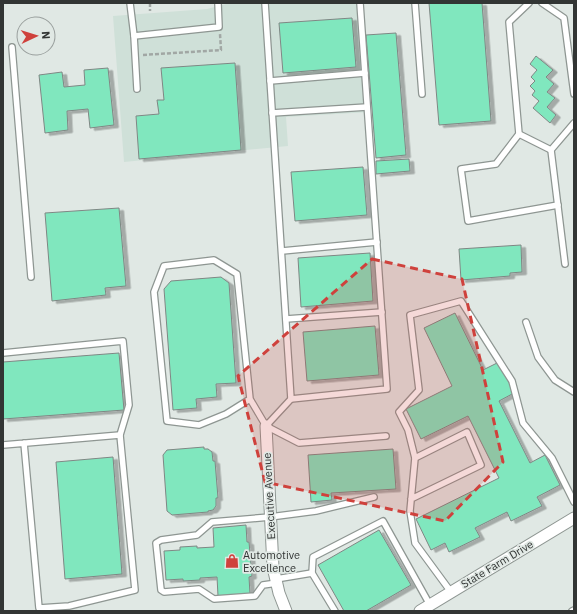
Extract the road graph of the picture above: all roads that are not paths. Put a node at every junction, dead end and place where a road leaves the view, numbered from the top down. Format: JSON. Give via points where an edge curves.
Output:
{"nodes":[{"id":1,"x":130,"y":3,"type":"edge"},
{"id":2,"x":218,"y":3,"type":"edge"},
{"id":3,"x":265,"y":3,"type":"edge"},
{"id":4,"x":360,"y":3,"type":"edge"},
{"id":5,"x":415,"y":3,"type":"edge"},
{"id":6,"x":529,"y":3,"type":"edge"},
{"id":7,"x":542,"y":3,"type":"edge"},
{"id":8,"x":134,"y":36,"type":"junction"},
{"id":9,"x":12,"y":47,"type":"dead end"},
{"id":10,"x":365,"y":73,"type":"junction"},
{"id":11,"x":270,"y":81,"type":"junction"},
{"id":12,"x":137,"y":89,"type":"dead end"},
{"id":13,"x":422,"y":94,"type":"dead end"},
{"id":14,"x":574,"y":94,"type":"edge"},
{"id":15,"x":367,"y":107,"type":"junction"},
{"id":16,"x":272,"y":113,"type":"junction"},
{"id":17,"x":574,"y":123,"type":"edge"},
{"id":18,"x":519,"y":134,"type":"junction"},
{"id":19,"x":551,"y":150,"type":"junction"},
{"id":20,"x":558,"y":205,"type":"junction"},
{"id":21,"x":377,"y":242,"type":"junction"},
{"id":22,"x":282,"y":251,"type":"junction"},
{"id":23,"x":565,"y":264,"type":"dead end"},
{"id":24,"x":31,"y":277,"type":"dead end"},
{"id":25,"x":382,"y":312,"type":"junction"},
{"id":26,"x":286,"y":319,"type":"junction"},
{"id":27,"x":526,"y":322,"type":"dead end"},
{"id":28,"x":3,"y":353,"type":"edge"},
{"id":29,"x":574,"y":392,"type":"edge"},
{"id":30,"x":250,"y":399,"type":"junction"},
{"id":31,"x":291,"y":399,"type":"junction"},
{"id":32,"x":266,"y":426,"type":"junction"},
{"id":33,"x":120,"y":435,"type":"junction"},
{"id":34,"x":386,"y":436,"type":"dead end"},
{"id":35,"x":24,"y":443,"type":"junction"},
{"id":36,"x":3,"y":445,"type":"edge"},
{"id":37,"x":415,"y":458,"type":"junction"},
{"id":38,"x":374,"y":497,"type":"dead end"},
{"id":39,"x":411,"y":499,"type":"junction"},
{"id":40,"x":574,"y":502,"type":"edge"},
{"id":41,"x":270,"y":517,"type":"junction"},
{"id":42,"x":574,"y":518,"type":"edge"},
{"id":43,"x":312,"y":573,"type":"junction"},
{"id":44,"x":276,"y":581,"type":"junction"},
{"id":45,"x":450,"y":592,"type":"junction"},
{"id":46,"x":430,"y":605,"type":"junction"},
{"id":47,"x":70,"y":608,"type":"edge"},
{"id":48,"x":286,"y":611,"type":"edge"},
{"id":49,"x":335,"y":611,"type":"edge"},
{"id":50,"x":420,"y":611,"type":"edge"}],
"edges":[{"from":1,"to":8,"type":"lane"},
{"from":2,"to":8,"type":"lane","via":[[219,27]]},
{"from":3,"to":11,"type":"lane"},
{"from":4,"to":10,"type":"lane"},
{"from":5,"to":13,"type":"lane"},
{"from":6,"to":18,"type":"lane","via":[[509,22]]},
{"from":7,"to":14,"type":"lane","via":[[564,18]]},
{"from":8,"to":12,"type":"lane"},
{"from":9,"to":24,"type":"lane"},
{"from":10,"to":11,"type":"lane"},
{"from":10,"to":15,"type":"lane"},
{"from":11,"to":16,"type":"lane"},
{"from":15,"to":16,"type":"lane"},
{"from":15,"to":21,"type":"lane"},
{"from":16,"to":22,"type":"lane"},
{"from":17,"to":19,"type":"lane"},
{"from":18,"to":19,"type":"lane"},
{"from":18,"to":20,"type":"lane","via":[[496,164],[461,169],[468,221]]},
{"from":19,"to":20,"type":"lane"},
{"from":20,"to":23,"type":"lane"},
{"from":21,"to":22,"type":"lane"},
{"from":21,"to":25,"type":"lane"},
{"from":22,"to":26,"type":"lane"},
{"from":25,"to":26,"type":"lane"},
{"from":25,"to":31,"type":"lane","via":[[387,388]]},
{"from":26,"to":31,"type":"lane"},
{"from":27,"to":29,"type":"lane","via":[[538,357],[555,380]]},
{"from":28,"to":33,"type":"lane","via":[[123,341],[129,405]]},
{"from":30,"to":30,"type":"lane","via":[[237,274],[214,260],[164,266],[154,292],[167,421],[199,425],[226,414]]},
{"from":30,"to":32,"type":"lane"},
{"from":31,"to":32,"type":"lane"},
{"from":32,"to":34,"type":"lane","via":[[299,443]]},
{"from":32,"to":41,"type":"street","name":"Executive Avenue"},
{"from":33,"to":35,"type":"lane"},
{"from":33,"to":47,"type":"lane","via":[[135,590]]},
{"from":35,"to":36,"type":"lane"},
{"from":35,"to":47,"type":"lane","via":[[39,608]]},
{"from":37,"to":39,"type":"lane"},
{"from":37,"to":39,"type":"lane","via":[[468,432],[480,465]]},
{"from":37,"to":40,"type":"lane","via":[[408,430],[399,412],[420,390],[410,315],[461,301],[512,381],[523,423],[552,458]]},
{"from":38,"to":41,"type":"lane","via":[[316,511]]},
{"from":39,"to":45,"type":"lane","via":[[410,511],[415,543]]},
{"from":41,"to":44,"type":"street","name":"Executive Avenue"},
{"from":41,"to":44,"type":"lane","via":[[212,522],[197,535],[156,543],[161,590],[164,592],[199,590],[214,599],[255,596],[263,585]]},
{"from":42,"to":45,"type":"street","name":"State Farm Drive"},
{"from":43,"to":44,"type":"lane"},
{"from":43,"to":46,"type":"lane","via":[[313,557],[383,521]]},
{"from":43,"to":49,"type":"lane"},
{"from":44,"to":48,"type":"street","name":"Executive Avenue"},
{"from":45,"to":46,"type":"street","name":"State Farm Drive"},
{"from":46,"to":50,"type":"street","name":"State Farm Drive"}]}
